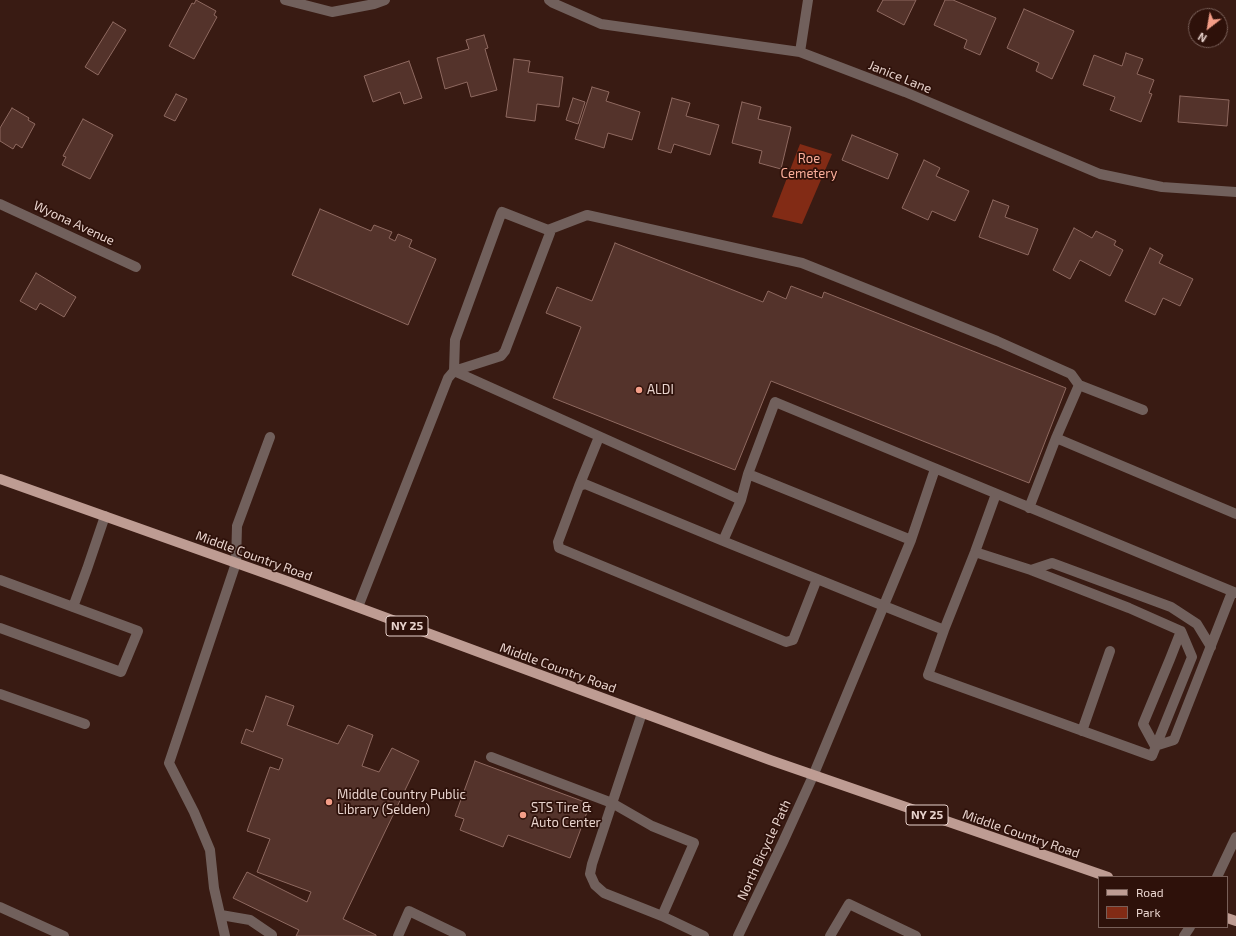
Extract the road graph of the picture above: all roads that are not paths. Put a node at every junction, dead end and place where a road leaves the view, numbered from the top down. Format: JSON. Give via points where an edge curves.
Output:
{"nodes":[{"id":1,"x":285,"y":0,"type":"edge"},
{"id":2,"x":385,"y":0,"type":"edge"},
{"id":3,"x":550,"y":0,"type":"edge"},
{"id":4,"x":808,"y":0,"type":"edge"},
{"id":5,"x":800,"y":52,"type":"junction"},
{"id":6,"x":1236,"y":192,"type":"edge"},
{"id":7,"x":0,"y":204,"type":"edge"},
{"id":8,"x":548,"y":230,"type":"junction"},
{"id":9,"x":136,"y":267,"type":"dead end"},
{"id":10,"x":454,"y":371,"type":"junction"},
{"id":11,"x":1079,"y":385,"type":"junction"},
{"id":12,"x":1143,"y":410,"type":"dead end"},
{"id":13,"x":270,"y":437,"type":"dead end"},
{"id":14,"x":599,"y":437,"type":"junction"},
{"id":15,"x":1056,"y":438,"type":"junction"},
{"id":16,"x":935,"y":469,"type":"junction"},
{"id":17,"x":748,"y":474,"type":"junction"},
{"id":18,"x":0,"y":479,"type":"edge"},
{"id":19,"x":579,"y":486,"type":"junction"},
{"id":20,"x":996,"y":494,"type":"junction"},
{"id":21,"x":741,"y":500,"type":"junction"},
{"id":22,"x":1029,"y":508,"type":"junction"},
{"id":23,"x":1236,"y":514,"type":"edge"},
{"id":24,"x":105,"y":516,"type":"junction"},
{"id":25,"x":911,"y":540,"type":"junction"},
{"id":26,"x":723,"y":541,"type":"junction"},
{"id":27,"x":975,"y":552,"type":"junction"},
{"id":28,"x":236,"y":563,"type":"junction"},
{"id":29,"x":1031,"y":570,"type":"junction"},
{"id":30,"x":817,"y":579,"type":"junction"},
{"id":31,"x":0,"y":580,"type":"edge"},
{"id":32,"x":1234,"y":592,"type":"edge"},
{"id":33,"x":884,"y":606,"type":"junction"},
{"id":34,"x":73,"y":607,"type":"junction"},
{"id":35,"x":358,"y":608,"type":"junction"},
{"id":36,"x":0,"y":628,"type":"edge"},
{"id":37,"x":944,"y":630,"type":"junction"},
{"id":38,"x":1181,"y":631,"type":"junction"},
{"id":39,"x":1211,"y":647,"type":"junction"},
{"id":40,"x":1110,"y":651,"type":"dead end"},
{"id":41,"x":0,"y":694,"type":"edge"},
{"id":42,"x":642,"y":713,"type":"junction"},
{"id":43,"x":84,"y":724,"type":"dead end"},
{"id":44,"x":1082,"y":731,"type":"junction"},
{"id":45,"x":1154,"y":751,"type":"junction"},
{"id":46,"x":491,"y":757,"type":"dead end"},
{"id":47,"x":813,"y":776,"type":"junction"},
{"id":48,"x":612,"y":803,"type":"junction"},
{"id":49,"x":1236,"y":837,"type":"edge"},
{"id":50,"x":1105,"y":876,"type":"edge"},
{"id":51,"x":1217,"y":876,"type":"edge"},
{"id":52,"x":0,"y":907,"type":"edge"},
{"id":53,"x":221,"y":915,"type":"junction"},
{"id":54,"x":662,"y":916,"type":"junction"},
{"id":55,"x":64,"y":936,"type":"edge"},
{"id":56,"x":225,"y":936,"type":"edge"},
{"id":57,"x":271,"y":936,"type":"edge"},
{"id":58,"x":398,"y":936,"type":"edge"},
{"id":59,"x":461,"y":936,"type":"edge"},
{"id":60,"x":704,"y":936,"type":"edge"},
{"id":61,"x":738,"y":936,"type":"edge"},
{"id":62,"x":830,"y":936,"type":"edge"},
{"id":63,"x":916,"y":936,"type":"edge"}],
"edges":[{"from":1,"to":2,"type":"street","via":[[332,12]]},
{"from":3,"to":5,"type":"street","name":"Janice Lane","via":[[601,24]]},
{"from":4,"to":5,"type":"street"},
{"from":5,"to":6,"type":"street","name":"Janice Lane","via":[[905,92],[1100,174],[1162,187]]},
{"from":7,"to":9,"type":"street","name":"Wyona Avenue"},
{"from":8,"to":10,"type":"street","via":[[550,233],[505,351],[501,356]]},
{"from":8,"to":10,"type":"street","via":[[502,212],[500,214],[455,340]]},
{"from":8,"to":11,"type":"street","via":[[587,215],[802,263],[997,341],[1071,374]]},
{"from":10,"to":14,"type":"street"},
{"from":10,"to":35,"type":"street","via":[[448,378]]},
{"from":11,"to":12,"type":"street"},
{"from":11,"to":15,"type":"street"},
{"from":13,"to":28,"type":"street","via":[[237,526]]},
{"from":14,"to":19,"type":"street"},
{"from":14,"to":21,"type":"street"},
{"from":15,"to":22,"type":"street"},
{"from":15,"to":23,"type":"street"},
{"from":16,"to":17,"type":"street","via":[[775,402]]},
{"from":16,"to":20,"type":"street"},
{"from":16,"to":25,"type":"street","name":"North Bicycle Path"},
{"from":17,"to":21,"type":"street"},
{"from":17,"to":25,"type":"street"},
{"from":18,"to":24,"type":"main road","name":"Middle Country Road","number":"NY 25"},
{"from":19,"to":26,"type":"street","via":[[585,484]]},
{"from":19,"to":30,"type":"street","via":[[558,542],[559,548],[786,642],[793,640]]},
{"from":20,"to":22,"type":"street"},
{"from":20,"to":27,"type":"street"},
{"from":21,"to":26,"type":"street"},
{"from":22,"to":32,"type":"street"},
{"from":24,"to":28,"type":"main road","name":"Middle Country Road","number":"NY 25"},
{"from":24,"to":34,"type":"street"},
{"from":25,"to":33,"type":"street","name":"North Bicycle Path"},
{"from":26,"to":30,"type":"street"},
{"from":27,"to":29,"type":"street"},
{"from":27,"to":37,"type":"street"},
{"from":28,"to":35,"type":"main road","name":"Middle Country Road","number":"NY 25"},
{"from":28,"to":53,"type":"street","via":[[169,763],[210,850],[214,888]]},
{"from":29,"to":38,"type":"street"},
{"from":29,"to":39,"type":"street","via":[[1052,563],[1171,607],[1197,624]]},
{"from":30,"to":33,"type":"street"},
{"from":31,"to":34,"type":"street"},
{"from":32,"to":39,"type":"street"},
{"from":33,"to":37,"type":"street"},
{"from":33,"to":47,"type":"street","name":"North Bicycle Path"},
{"from":34,"to":36,"type":"street","via":[[138,630],[121,672]]},
{"from":35,"to":42,"type":"main road","name":"Middle Country Road","number":"NY 25"},
{"from":37,"to":44,"type":"street","via":[[928,675]]},
{"from":38,"to":45,"type":"street","via":[[1192,657]]},
{"from":38,"to":45,"type":"street","via":[[1143,724]]},
{"from":39,"to":45,"type":"street","via":[[1174,740]]},
{"from":40,"to":44,"type":"street"},
{"from":41,"to":43,"type":"street"},
{"from":42,"to":47,"type":"main road","name":"Middle Country Road","number":"NY 25"},
{"from":42,"to":48,"type":"street"},
{"from":44,"to":45,"type":"street"},
{"from":46,"to":48,"type":"street"},
{"from":47,"to":50,"type":"main road","name":"Middle Country Road","number":"NY 25"},
{"from":47,"to":61,"type":"street","name":"North Bicycle Path"},
{"from":48,"to":54,"type":"street","via":[[592,864],[590,874],[595,886],[604,893]]},
{"from":48,"to":54,"type":"street","via":[[652,826],[694,843]]},
{"from":49,"to":51,"type":"street"},
{"from":52,"to":55,"type":"street"},
{"from":53,"to":56,"type":"street"},
{"from":53,"to":57,"type":"street","via":[[250,920]]},
{"from":54,"to":60,"type":"street"},
{"from":58,"to":59,"type":"street","via":[[409,911]]},
{"from":62,"to":63,"type":"street","via":[[848,904]]}]}
